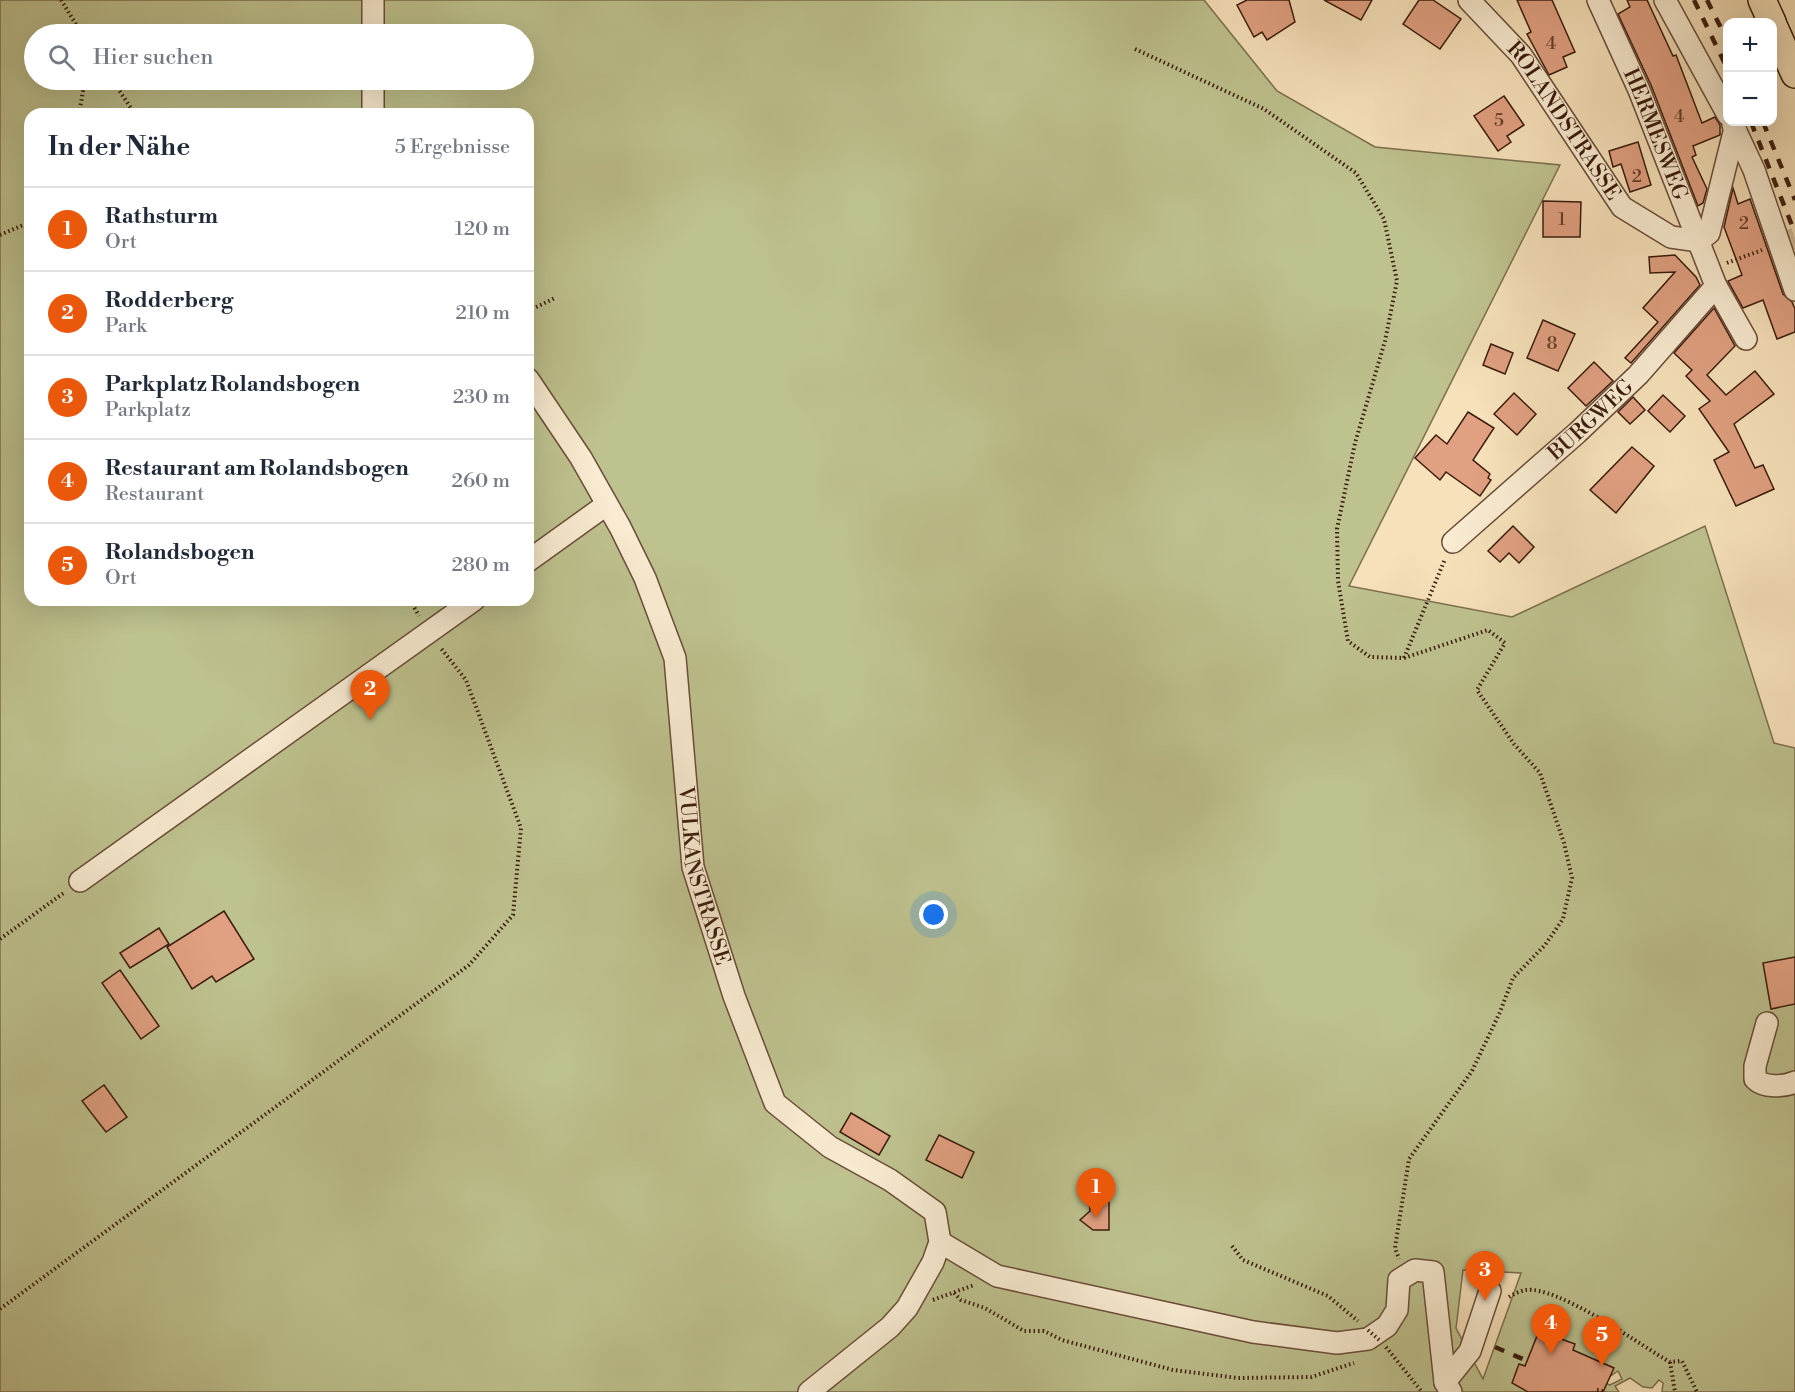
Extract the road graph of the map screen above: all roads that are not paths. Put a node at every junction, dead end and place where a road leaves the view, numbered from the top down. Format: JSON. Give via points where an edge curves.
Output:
{"nodes":[{"id":1,"x":373,"y":0,"type":"edge"},
{"id":2,"x":1469,"y":0,"type":"edge"},
{"id":3,"x":1598,"y":0,"type":"edge"},
{"id":4,"x":1665,"y":0,"type":"edge"},
{"id":5,"x":1762,"y":0,"type":"edge"},
{"id":6,"x":1770,"y":18,"type":"edge"},
{"id":7,"x":373,"y":24,"type":"edge"},
{"id":8,"x":1777,"y":34,"type":"edge"},
{"id":9,"x":1795,"y":74,"type":"edge"},
{"id":10,"x":373,"y":90,"type":"edge"},
{"id":11,"x":1723,"y":106,"type":"edge"},
{"id":12,"x":373,"y":108,"type":"edge"},
{"id":13,"x":1730,"y":126,"type":"edge"},
{"id":14,"x":1733,"y":126,"type":"edge"},
{"id":15,"x":1699,"y":241,"type":"junction"},
{"id":16,"x":1713,"y":278,"type":"junction"},
{"id":17,"x":1795,"y":290,"type":"edge"},
{"id":18,"x":1746,"y":339,"type":"dead end"},
{"id":19,"x":534,"y":388,"type":"edge"},
{"id":20,"x":606,"y":505,"type":"junction"},
{"id":21,"x":1453,"y":542,"type":"road end"},
{"id":22,"x":534,"y":557,"type":"edge"},
{"id":23,"x":466,"y":606,"type":"edge"},
{"id":24,"x":80,"y":881,"type":"road end"},
{"id":25,"x":1767,"y":1023,"type":"dead end"},
{"id":26,"x":1795,"y":1082,"type":"edge"},
{"id":27,"x":940,"y":1242,"type":"junction"},
{"id":28,"x":1490,"y":1290,"type":"dead end"},
{"id":29,"x":1448,"y":1387,"type":"edge"},
{"id":30,"x":809,"y":1392,"type":"edge"}],
"edges":[{"from":1,"to":7,"type":"street"},
{"from":2,"to":15,"type":"street","name":"ROLANDSTRASSE","via":[[1521,55],[1622,207],[1671,237]]},
{"from":3,"to":15,"type":"street","name":"HERMESWEG","via":[[1639,90]]},
{"from":4,"to":11,"type":"street"},
{"from":5,"to":6,"type":"main road"},
{"from":8,"to":9,"type":"main road"},
{"from":10,"to":12,"type":"street"},
{"from":13,"to":15,"type":"street","via":[[1709,233]]},
{"from":14,"to":17,"type":"street","via":[[1783,242]]},
{"from":15,"to":16,"type":"street","name":"HERMESWEG"},
{"from":16,"to":18,"type":"street","name":"HERMESWEG"},
{"from":16,"to":21,"type":"street","name":"BURGWEG","via":[[1638,375]]},
{"from":19,"to":20,"type":"street","name":"VULKANSTRASSE","via":[[581,458]]},
{"from":20,"to":22,"type":"street"},
{"from":20,"to":27,"type":"street","name":"VULKANSTRASSE","via":[[645,578],[675,658],[693,867],[734,996],[775,1103],[830,1147],[890,1180],[935,1212]]},
{"from":23,"to":24,"type":"street"},
{"from":25,"to":26,"type":"street","via":[[1755,1079],[1762,1084]]},
{"from":27,"to":29,"type":"street","via":[[997,1276],[1253,1332],[1337,1343],[1368,1339],[1388,1326],[1397,1310],[1400,1280],[1415,1270],[1433,1272]]},
{"from":27,"to":30,"type":"street","via":[[907,1308],[890,1327]]},
{"from":28,"to":29,"type":"street","via":[[1470,1352]]}]}
